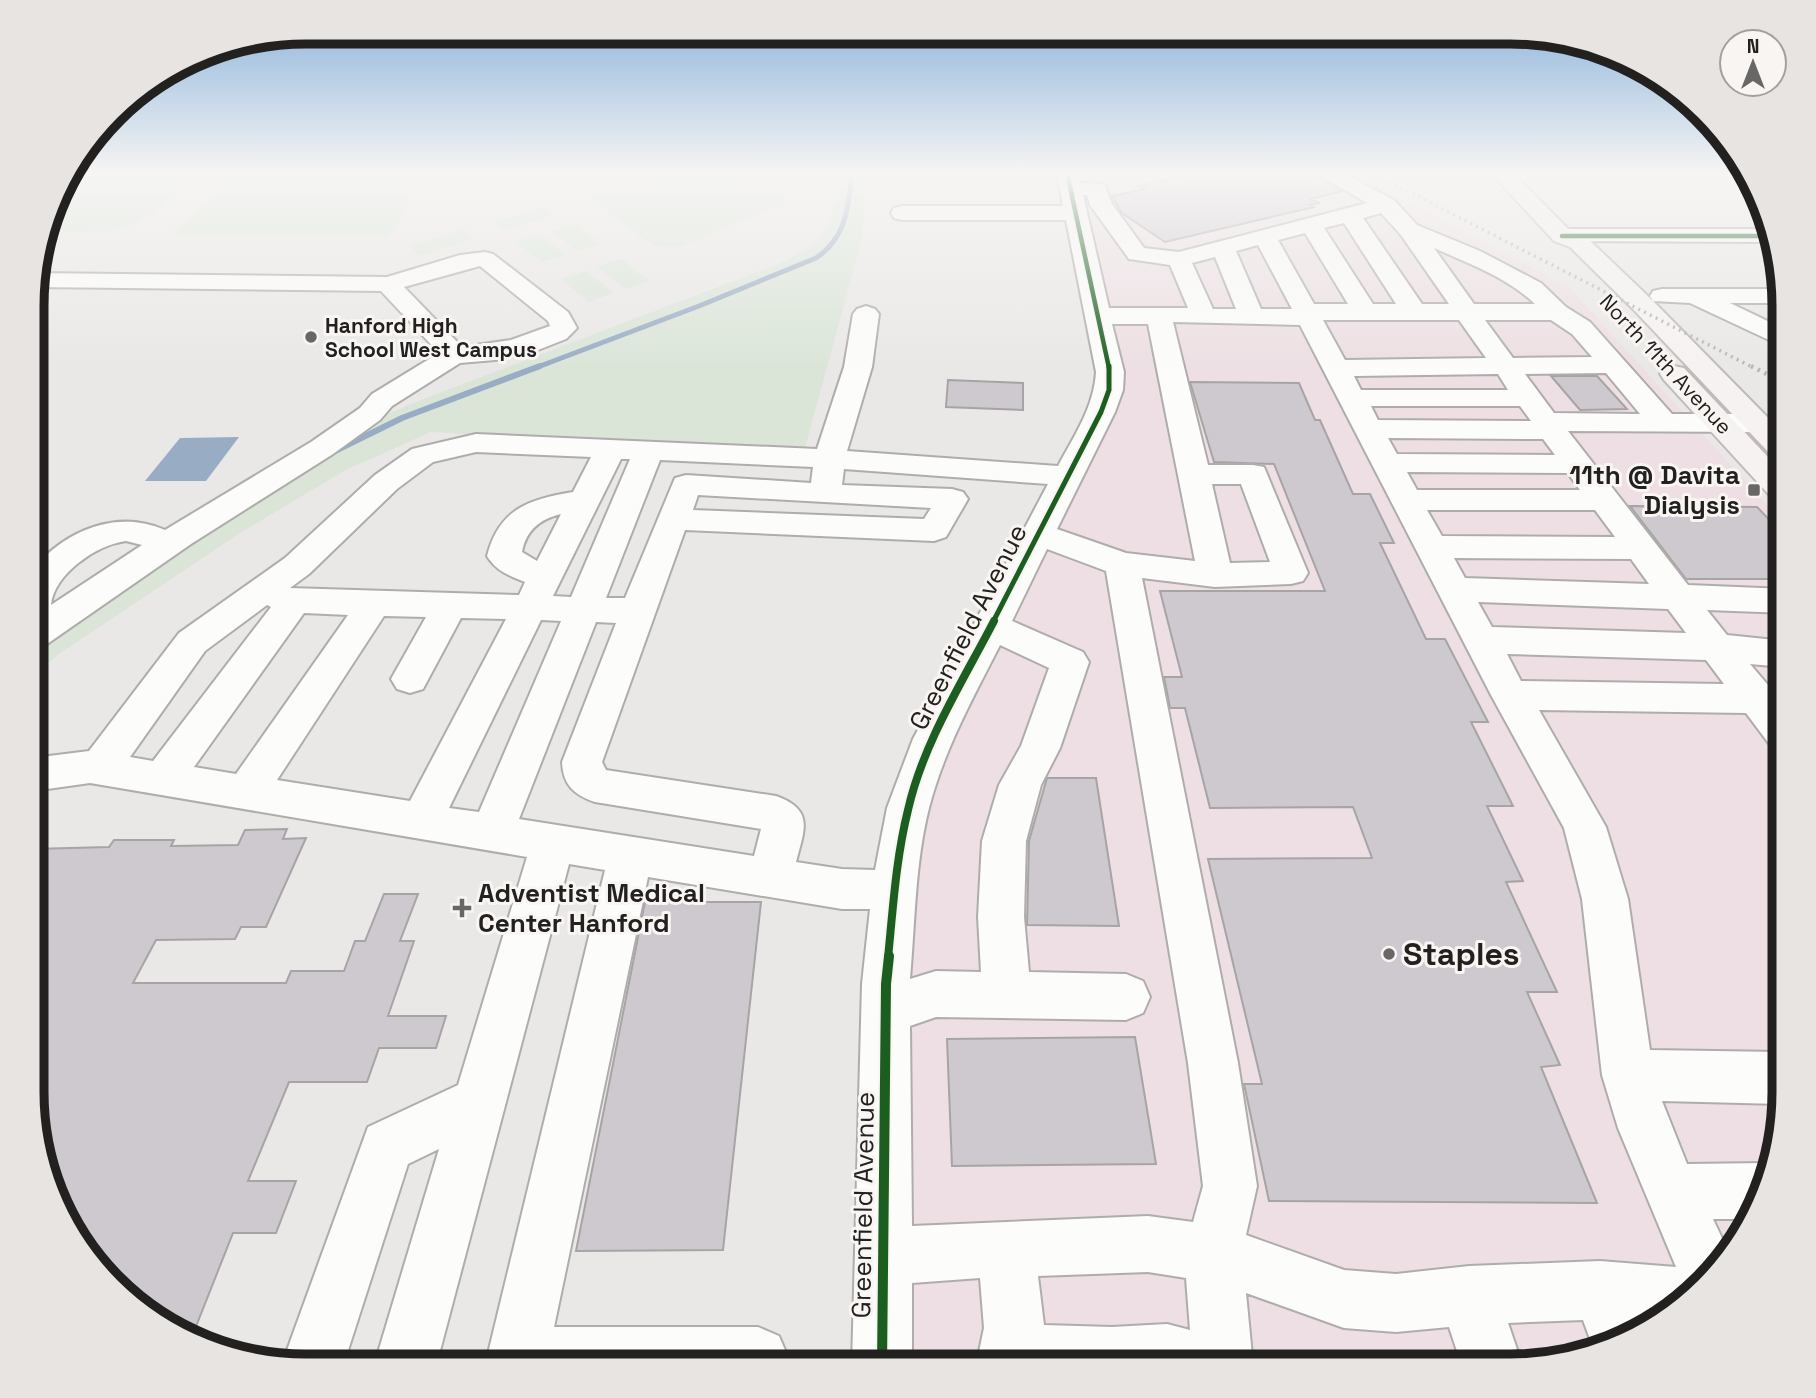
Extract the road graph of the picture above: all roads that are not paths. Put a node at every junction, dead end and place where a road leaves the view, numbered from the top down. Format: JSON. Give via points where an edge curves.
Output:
{"nodes":[{"id":1,"x":1090,"y":238,"type":"edge"},
{"id":2,"x":1125,"y":238,"type":"edge"},
{"id":3,"x":1256,"y":238,"type":"edge"},
{"id":4,"x":1266,"y":238,"type":"edge"},
{"id":5,"x":1314,"y":238,"type":"edge"},
{"id":6,"x":1364,"y":238,"type":"edge"},
{"id":7,"x":1415,"y":238,"type":"edge"},
{"id":8,"x":1429,"y":238,"type":"edge"},
{"id":9,"x":1560,"y":238,"type":"edge"},
{"id":10,"x":1568,"y":238,"type":"edge"},
{"id":11,"x":1223,"y":247,"type":"junction"},
{"id":12,"x":1137,"y":254,"type":"junction"},
{"id":13,"x":1472,"y":256,"type":"junction"},
{"id":14,"x":1179,"y":259,"type":"junction"},
{"id":15,"x":45,"y":280,"type":"edge"},
{"id":16,"x":388,"y":284,"type":"junction"},
{"id":17,"x":1662,"y":296,"type":"dead end"},
{"id":18,"x":1694,"y":296,"type":"junction"},
{"id":19,"x":1772,"y":296,"type":"edge"},
{"id":20,"x":1171,"y":298,"type":"junction"},
{"id":21,"x":1466,"y":312,"type":"junction"},
{"id":22,"x":1516,"y":312,"type":"junction"},
{"id":23,"x":1558,"y":312,"type":"junction"},
{"id":24,"x":866,"y":314,"type":"dead end"},
{"id":25,"x":1099,"y":316,"type":"junction"},
{"id":26,"x":1252,"y":317,"type":"junction"},
{"id":27,"x":1419,"y":327,"type":"junction"},
{"id":28,"x":1772,"y":333,"type":"edge"},
{"id":29,"x":1595,"y":343,"type":"junction"},
{"id":30,"x":1338,"y":352,"type":"junction"},
{"id":31,"x":454,"y":355,"type":"junction"},
{"id":32,"x":1498,"y":356,"type":"junction"},
{"id":33,"x":1614,"y":365,"type":"junction"},
{"id":34,"x":1544,"y":417,"type":"junction"},
{"id":35,"x":1663,"y":422,"type":"junction"},
{"id":36,"x":1718,"y":422,"type":"junction"},
{"id":37,"x":1757,"y":423,"type":"junction"},
{"id":38,"x":1772,"y":439,"type":"edge"},
{"id":39,"x":610,"y":450,"type":"junction"},
{"id":40,"x":648,"y":452,"type":"junction"},
{"id":41,"x":829,"y":459,"type":"junction"},
{"id":42,"x":1386,"y":463,"type":"junction"},
{"id":43,"x":1580,"y":464,"type":"junction"},
{"id":44,"x":1069,"y":475,"type":"junction"},
{"id":45,"x":1195,"y":475,"type":"junction"},
{"id":46,"x":1772,"y":479,"type":"edge"},
{"id":47,"x":826,"y":494,"type":"junction"},
{"id":48,"x":584,"y":500,"type":"junction"},
{"id":49,"x":1406,"y":500,"type":"junction"},
{"id":50,"x":1606,"y":500,"type":"junction"},
{"id":51,"x":673,"y":519,"type":"junction"},
{"id":52,"x":1039,"y":534,"type":"junction"},
{"id":53,"x":167,"y":544,"type":"junction"},
{"id":54,"x":1432,"y":547,"type":"junction"},
{"id":55,"x":1641,"y":548,"type":"junction"},
{"id":56,"x":1122,"y":564,"type":"junction"},
{"id":57,"x":1215,"y":575,"type":"junction"},
{"id":58,"x":44,"y":578,"type":"edge"},
{"id":59,"x":1454,"y":589,"type":"junction"},
{"id":60,"x":538,"y":592,"type":"junction"},
{"id":61,"x":277,"y":596,"type":"junction"},
{"id":62,"x":1679,"y":598,"type":"junction"},
{"id":63,"x":1772,"y":601,"type":"edge"},
{"id":64,"x":373,"y":605,"type":"junction"},
{"id":65,"x":450,"y":606,"type":"junction"},
{"id":66,"x":586,"y":609,"type":"junction"},
{"id":67,"x":638,"y":611,"type":"junction"},
{"id":68,"x":991,"y":626,"type":"junction"},
{"id":69,"x":44,"y":628,"type":"edge"},
{"id":70,"x":1482,"y":640,"type":"junction"},
{"id":71,"x":1717,"y":647,"type":"junction"},
{"id":72,"x":1772,"y":653,"type":"edge"},
{"id":73,"x":410,"y":679,"type":"dead end"},
{"id":74,"x":1510,"y":695,"type":"junction"},
{"id":75,"x":1770,"y":698,"type":"edge"},
{"id":76,"x":99,"y":768,"type":"junction"},
{"id":77,"x":44,"y":773,"type":"edge"},
{"id":78,"x":162,"y":779,"type":"junction"},
{"id":79,"x":246,"y":793,"type":"junction"},
{"id":80,"x":421,"y":822,"type":"junction"},
{"id":81,"x":492,"y":833,"type":"junction"},
{"id":82,"x":553,"y":843,"type":"junction"},
{"id":83,"x":630,"y":856,"type":"junction"},
{"id":84,"x":770,"y":878,"type":"junction"},
{"id":85,"x":894,"y":890,"type":"junction"},
{"id":86,"x":1007,"y":995,"type":"junction"},
{"id":87,"x":1126,"y":997,"type":"dead end"},
{"id":88,"x":886,"y":1010,"type":"junction"},
{"id":89,"x":1628,"y":1075,"type":"junction"},
{"id":90,"x":1772,"y":1078,"type":"edge"},
{"id":91,"x":480,"y":1102,"type":"junction"},
{"id":92,"x":1752,"y":1191,"type":"edge"},
{"id":93,"x":1671,"y":1192,"type":"junction"},
{"id":94,"x":1006,"y":1248,"type":"junction"},
{"id":95,"x":1213,"y":1254,"type":"junction"},
{"id":96,"x":884,"y":1256,"type":"junction"},
{"id":97,"x":1705,"y":1267,"type":"edge"},
{"id":98,"x":1469,"y":1296,"type":"junction"},
{"id":99,"x":1669,"y":1301,"type":"edge"},
{"id":100,"x":1611,"y":1316,"type":"edge"},
{"id":101,"x":316,"y":1354,"type":"edge"},
{"id":102,"x":408,"y":1354,"type":"edge"},
{"id":103,"x":519,"y":1354,"type":"edge"},
{"id":104,"x":882,"y":1354,"type":"edge"},
{"id":105,"x":1008,"y":1354,"type":"edge"},
{"id":106,"x":1222,"y":1354,"type":"edge"},
{"id":107,"x":1488,"y":1354,"type":"edge"}],
"edges":[{"from":1,"to":25,"type":"street","name":"Greenfield Avenue"},
{"from":2,"to":12,"type":"street"},
{"from":3,"to":11,"type":"street"},
{"from":4,"to":30,"type":"street"},
{"from":5,"to":30,"type":"street"},
{"from":6,"to":27,"type":"street"},
{"from":7,"to":21,"type":"street"},
{"from":8,"to":13,"type":"street"},
{"from":9,"to":36,"type":"main road","name":"North 11th Avenue","via":[[1555,244]]},
{"from":10,"to":37,"type":"main road","name":"North 11th Avenue","via":[[1578,242],[1650,311]]},
{"from":11,"to":14,"type":"street"},
{"from":11,"to":26,"type":"street"},
{"from":12,"to":14,"type":"street"},
{"from":12,"to":20,"type":"street"},
{"from":13,"to":22,"type":"street"},
{"from":13,"to":23,"type":"street","via":[[1532,288]]},
{"from":14,"to":20,"type":"street"},
{"from":15,"to":16,"type":"street"},
{"from":16,"to":31,"type":"street"},
{"from":16,"to":31,"type":"street","via":[[485,259],[564,325],[555,335],[497,351]]},
{"from":17,"to":18,"type":"street"},
{"from":18,"to":19,"type":"street"},
{"from":18,"to":28,"type":"street"},
{"from":20,"to":25,"type":"street"},
{"from":20,"to":26,"type":"street"},
{"from":20,"to":45,"type":"street"},
{"from":21,"to":22,"type":"street"},
{"from":21,"to":27,"type":"street"},
{"from":21,"to":32,"type":"street"},
{"from":22,"to":23,"type":"street"},
{"from":23,"to":29,"type":"street"},
{"from":24,"to":41,"type":"street","via":[[858,367]]},
{"from":25,"to":44,"type":"street","name":"Greenfield Avenue","via":[[1109,390]]},
{"from":26,"to":30,"type":"street"},
{"from":27,"to":30,"type":"street"},
{"from":27,"to":32,"type":"street"},
{"from":29,"to":32,"type":"street"},
{"from":29,"to":33,"type":"street"},
{"from":30,"to":32,"type":"street"},
{"from":30,"to":34,"type":"street"},
{"from":30,"to":34,"type":"street"},
{"from":30,"to":42,"type":"street"},
{"from":31,"to":53,"type":"street","via":[[382,400],[322,448]]},
{"from":32,"to":33,"type":"street"},
{"from":32,"to":34,"type":"street"},
{"from":33,"to":35,"type":"street"},
{"from":34,"to":35,"type":"street"},
{"from":34,"to":43,"type":"street"},
{"from":35,"to":36,"type":"street"},
{"from":36,"to":37,"type":"street"},
{"from":36,"to":46,"type":"main road","name":"North 11th Avenue"},
{"from":37,"to":38,"type":"main road","name":"North 11th Avenue"},
{"from":39,"to":40,"type":"street"},
{"from":39,"to":48,"type":"street"},
{"from":39,"to":61,"type":"street","via":[[476,443],[423,455],[386,482],[297,566]]},
{"from":40,"to":41,"type":"street"},
{"from":40,"to":66,"type":"street"},
{"from":41,"to":44,"type":"street"},
{"from":41,"to":47,"type":"street"},
{"from":42,"to":43,"type":"street"},
{"from":42,"to":49,"type":"street"},
{"from":43,"to":50,"type":"street"},
{"from":44,"to":52,"type":"street","name":"Greenfield Avenue"},
{"from":45,"to":57,"type":"street"},
{"from":45,"to":57,"type":"street","via":[[1253,474],[1291,573]]},
{"from":47,"to":51,"type":"street","via":[[686,485]]},
{"from":47,"to":51,"type":"street","via":[[952,499],[934,530]]},
{"from":48,"to":60,"type":"street"},
{"from":48,"to":60,"type":"street","via":[[550,505],[524,517],[506,540],[504,556]]},
{"from":49,"to":50,"type":"street"},
{"from":49,"to":54,"type":"street"},
{"from":50,"to":55,"type":"street"},
{"from":51,"to":67,"type":"street"},
{"from":52,"to":56,"type":"street"},
{"from":52,"to":68,"type":"street","name":"Greenfield Avenue"},
{"from":53,"to":58,"type":"street","via":[[139,531],[105,534]]},
{"from":53,"to":69,"type":"street"},
{"from":54,"to":55,"type":"street"},
{"from":54,"to":59,"type":"street"},
{"from":55,"to":62,"type":"street"},
{"from":56,"to":57,"type":"street"},
{"from":56,"to":95,"type":"street","via":[[1213,1063],[1230,1186]]},
{"from":59,"to":62,"type":"street"},
{"from":59,"to":70,"type":"street"},
{"from":60,"to":65,"type":"street"},
{"from":60,"to":66,"type":"street"},
{"from":60,"to":80,"type":"street"},
{"from":61,"to":64,"type":"street"},
{"from":61,"to":76,"type":"street","via":[[192,642]]},
{"from":61,"to":78,"type":"street"},
{"from":62,"to":63,"type":"street"},
{"from":62,"to":71,"type":"street"},
{"from":64,"to":65,"type":"street"},
{"from":64,"to":79,"type":"street"},
{"from":65,"to":73,"type":"street"},
{"from":66,"to":67,"type":"street"},
{"from":66,"to":81,"type":"street"},
{"from":67,"to":84,"type":"street","via":[[582,762],[583,775],[595,785],[776,814],[784,824]]},
{"from":68,"to":85,"type":"street","name":"Greenfield Avenue","via":[[933,739],[908,808]]},
{"from":68,"to":86,"type":"street","via":[[1070,663],[1040,748],[1020,785],[1004,841],[1001,917]]},
{"from":70,"to":71,"type":"street"},
{"from":70,"to":74,"type":"street"},
{"from":71,"to":72,"type":"street"},
{"from":71,"to":75,"type":"street"},
{"from":74,"to":75,"type":"street"},
{"from":74,"to":89,"type":"street","via":[[1584,827],[1605,899]]},
{"from":76,"to":77,"type":"street"},
{"from":76,"to":78,"type":"street"},
{"from":78,"to":79,"type":"street"},
{"from":79,"to":80,"type":"street"},
{"from":80,"to":81,"type":"street"},
{"from":81,"to":82,"type":"street"},
{"from":82,"to":83,"type":"street"},
{"from":82,"to":91,"type":"street"},
{"from":83,"to":84,"type":"street"},
{"from":83,"to":103,"type":"street"},
{"from":84,"to":85,"type":"street","via":[[842,889]]},
{"from":85,"to":88,"type":"street","name":"Greenfield Avenue"},
{"from":86,"to":87,"type":"street"},
{"from":86,"to":88,"type":"street","via":[[936,994]]},
{"from":88,"to":96,"type":"street","name":"Greenfield Avenue"},
{"from":89,"to":90,"type":"street"},
{"from":89,"to":93,"type":"street"},
{"from":91,"to":101,"type":"street","via":[[387,1146]]},
{"from":91,"to":102,"type":"street"},
{"from":92,"to":93,"type":"street"},
{"from":93,"to":97,"type":"street"},
{"from":94,"to":95,"type":"street","via":[[1148,1244]]},
{"from":94,"to":96,"type":"street"},
{"from":94,"to":105,"type":"street","via":[[1014,1328]]},
{"from":95,"to":98,"type":"street","via":[[1345,1299],[1396,1303]]},
{"from":95,"to":106,"type":"street"},
{"from":96,"to":104,"type":"street","name":"Greenfield Avenue"},
{"from":98,"to":100,"type":"street"},
{"from":98,"to":107,"type":"street"},
{"from":99,"to":100,"type":"street"}]}
